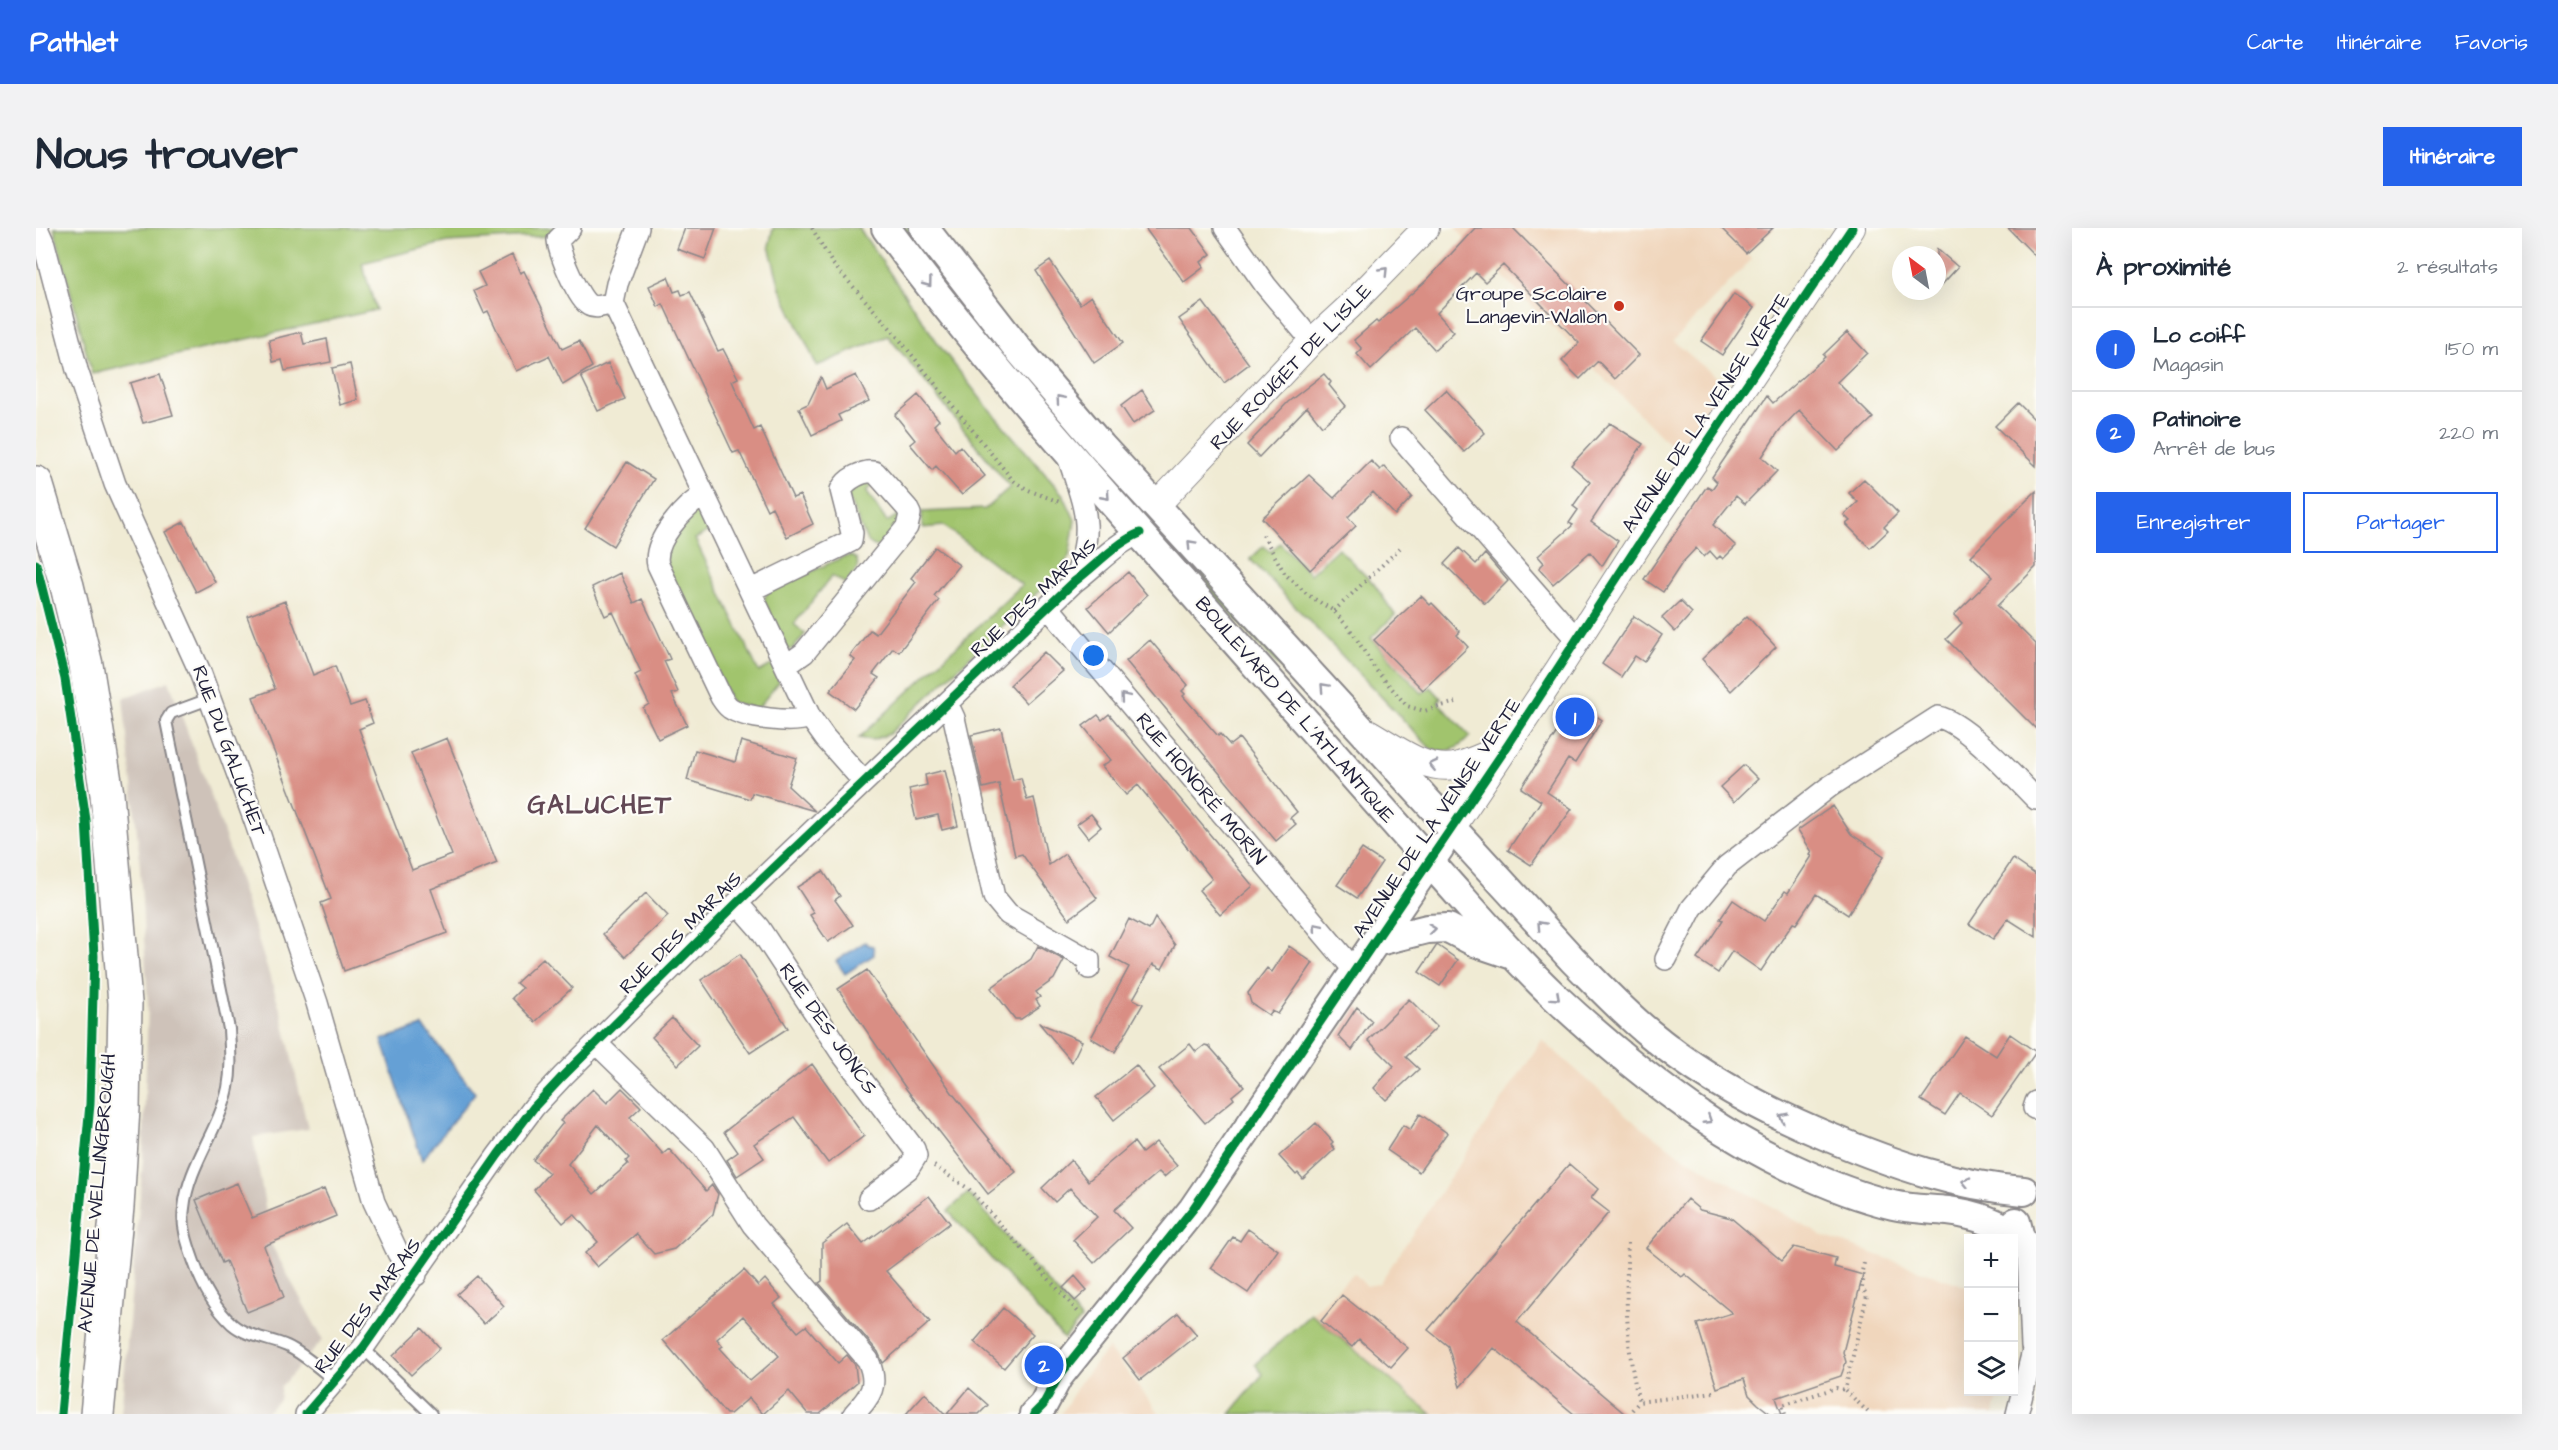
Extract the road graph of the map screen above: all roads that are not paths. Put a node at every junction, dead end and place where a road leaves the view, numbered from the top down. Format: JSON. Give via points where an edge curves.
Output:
{"nodes":[{"id":1,"x":37,"y":228,"type":"edge"},
{"id":2,"x":570,"y":228,"type":"edge"},
{"id":3,"x":638,"y":228,"type":"edge"},
{"id":4,"x":886,"y":228,"type":"edge"},
{"id":5,"x":924,"y":228,"type":"edge"},
{"id":6,"x":1225,"y":228,"type":"edge"},
{"id":7,"x":1426,"y":228,"type":"edge"},
{"id":8,"x":1852,"y":228,"type":"edge"},
{"id":9,"x":613,"y":303,"type":"junction"},
{"id":10,"x":1312,"y":341,"type":"junction"},
{"id":11,"x":1401,"y":438,"type":"dead end"},
{"id":12,"x":1067,"y":453,"type":"junction"},
{"id":13,"x":36,"y":483,"type":"edge"},
{"id":14,"x":704,"y":495,"type":"junction"},
{"id":15,"x":1156,"y":506,"type":"junction"},
{"id":16,"x":1140,"y":533,"type":"junction"},
{"id":17,"x":851,"y":541,"type":"junction"},
{"id":18,"x":878,"y":561,"type":"junction"},
{"id":19,"x":1074,"y":582,"type":"junction"},
{"id":20,"x":751,"y":590,"type":"junction"},
{"id":21,"x":1048,"y":607,"type":"junction"},
{"id":22,"x":1577,"y":640,"type":"junction"},
{"id":23,"x":787,"y":666,"type":"junction"},
{"id":24,"x":209,"y":699,"type":"junction"},
{"id":25,"x":947,"y":703,"type":"junction"},
{"id":26,"x":810,"y":717,"type":"junction"},
{"id":27,"x":1364,"y":729,"type":"junction"},
{"id":28,"x":1508,"y":745,"type":"junction"},
{"id":29,"x":864,"y":782,"type":"junction"},
{"id":30,"x":2036,"y":799,"type":"edge"},
{"id":31,"x":1452,"y":828,"type":"junction"},
{"id":32,"x":1429,"y":862,"type":"junction"},
{"id":33,"x":115,"y":900,"type":"junction"},
{"id":34,"x":737,"y":903,"type":"junction"},
{"id":35,"x":1375,"y":942,"type":"junction"},
{"id":36,"x":1515,"y":956,"type":"junction"},
{"id":37,"x":1666,"y":959,"type":"dead end"},
{"id":38,"x":1089,"y":968,"type":"dead end"},
{"id":39,"x":1355,"y":971,"type":"junction"},
{"id":40,"x":596,"y":1043,"type":"junction"},
{"id":41,"x":2030,"y":1184,"type":"edge"},
{"id":42,"x":869,"y":1199,"type":"dead end"},
{"id":43,"x":2028,"y":1250,"type":"edge"},
{"id":44,"x":416,"y":1275,"type":"junction"},
{"id":45,"x":2034,"y":1343,"type":"edge"},
{"id":46,"x":363,"y":1348,"type":"junction"},
{"id":47,"x":335,"y":1381,"type":"junction"},
{"id":48,"x":1052,"y":1385,"type":"junction"},
{"id":49,"x":75,"y":1414,"type":"edge"},
{"id":50,"x":97,"y":1414,"type":"edge"},
{"id":51,"x":306,"y":1414,"type":"edge"},
{"id":52,"x":431,"y":1414,"type":"edge"},
{"id":53,"x":854,"y":1414,"type":"edge"},
{"id":54,"x":1017,"y":1414,"type":"edge"},
{"id":55,"x":1034,"y":1414,"type":"edge"},
{"id":56,"x":2017,"y":1414,"type":"edge"}],
"edges":[{"from":1,"to":24,"type":"street","name":"RUE DU GALUCHET","via":[[77,370],[115,484]]},
{"from":2,"to":9,"type":"street","via":[[558,240],[559,251],[582,298],[596,307]]},
{"from":3,"to":9,"type":"street"},
{"from":4,"to":12,"type":"main road","name":"BOULEVARD DE L'ATLANTIQUE","one_way":true,"via":[[948,310]]},
{"from":15,"to":5,"type":"main road","name":"BOULEVARD DE L'ATLANTIQUE","one_way":true,"via":[[1025,357]]},
{"from":6,"to":10,"type":"street"},
{"from":10,"to":7,"type":"street","name":"RUE ROUGET DE L'ISLE","one_way":true},
{"from":8,"to":22,"type":"street","name":"AVENUE DE LA VENISE VERTE"},
{"from":9,"to":14,"type":"street"},
{"from":10,"to":15,"type":"street","name":"RUE ROUGET DE L'ISLE"},
{"from":11,"to":22,"type":"street"},
{"from":12,"to":16,"type":"main road","name":"BOULEVARD DE L'ATLANTIQUE","one_way":true},
{"from":12,"to":19,"type":"street","name":"RUE DES MARAIS","via":[[1088,521],[1084,556]]},
{"from":13,"to":33,"type":"main road","name":"AVENUE DE WELLINGBROUGH","via":[[86,665],[107,794]]},
{"from":14,"to":20,"type":"street"},
{"from":14,"to":26,"type":"street","via":[[685,507],[656,552],[672,595],[729,707],[786,722]]},
{"from":27,"to":15,"type":"main road","name":"BOULEVARD DE L'ATLANTIQUE","one_way":true},
{"from":16,"to":19,"type":"street","name":"RUE DES MARAIS","via":[[1118,544]]},
{"from":16,"to":32,"type":"main road","name":"BOULEVARD DE L'ATLANTIQUE"},
{"from":17,"to":18,"type":"street"},
{"from":17,"to":18,"type":"street","via":[[841,490],[849,480],[875,472],[910,514],[907,527]]},
{"from":17,"to":20,"type":"street"},
{"from":18,"to":23,"type":"street","via":[[804,653]]},
{"from":19,"to":21,"type":"street","name":"RUE DES MARAIS"},
{"from":20,"to":23,"type":"street"},
{"from":21,"to":25,"type":"street","name":"RUE DES MARAIS"},
{"from":39,"to":21,"type":"street","name":"RUE HONORÉ MORIN","one_way":true},
{"from":22,"to":28,"type":"street","name":"AVENUE DE LA VENISE VERTE"},
{"from":23,"to":26,"type":"street"},
{"from":24,"to":44,"type":"street","name":"RUE DU GALUCHET","via":[[317,1003],[374,1202],[398,1253]]},
{"from":24,"to":47,"type":"lane","via":[[171,713],[166,721],[229,1029],[231,1059],[228,1088],[218,1121],[188,1187],[183,1210],[186,1238],[198,1274],[216,1308],[234,1326],[286,1346]]},
{"from":25,"to":29,"type":"street","name":"RUE DES MARAIS"},
{"from":25,"to":38,"type":"street","via":[[954,718],[994,897],[1008,914],[1089,960]]},
{"from":26,"to":29,"type":"street"},
{"from":28,"to":27,"type":"street","one_way":true,"via":[[1459,765],[1438,767]]},
{"from":27,"to":31,"type":"main road","name":"BOULEVARD DE L'ATLANTIQUE"},
{"from":28,"to":31,"type":"street","name":"AVENUE DE LA VENISE VERTE"},
{"from":29,"to":34,"type":"street","name":"RUE DES MARAIS"},
{"from":30,"to":37,"type":"street","via":[[1965,732],[1948,719],[1938,717],[1829,787],[1727,866],[1692,909]]},
{"from":31,"to":32,"type":"main road","name":"AVENUE DE LA VENISE VERTE"},
{"from":41,"to":31,"type":"main road","name":"BOULEVARD DE L'ATLANTIQUE","one_way":true,"via":[[1987,1187],[1882,1160],[1790,1121],[1713,1080],[1650,1034],[1610,998]]},
{"from":32,"to":35,"type":"main road","name":"AVENUE DE LA VENISE VERTE"},
{"from":32,"to":36,"type":"main road","name":"BOULEVARD DE L'ATLANTIQUE"},
{"from":33,"to":49,"type":"main road","name":"AVENUE DE WELLINGBROUGH","via":[[109,1100]]},
{"from":33,"to":50,"type":"main road","name":"AVENUE DE WELLINGBROUGH","via":[[125,1003],[123,1108]]},
{"from":34,"to":40,"type":"street","name":"RUE DES MARAIS"},
{"from":34,"to":42,"type":"street","name":"RUE DES JONCS","via":[[759,928],[819,1022],[916,1156],[908,1169]]},
{"from":35,"to":36,"type":"main road","one_way":true,"via":[[1448,928]]},
{"from":35,"to":39,"type":"main road","name":"AVENUE DE LA VENISE VERTE"},
{"from":36,"to":43,"type":"main road","name":"BOULEVARD DE L'ATLANTIQUE","one_way":true,"via":[[1630,1062],[1707,1120],[1757,1150],[1895,1205],[1981,1218],[2006,1228]]},
{"from":39,"to":48,"type":"main road","name":"AVENUE DE LA VENISE VERTE","via":[[1193,1209]]},
{"from":40,"to":44,"type":"street","name":"RUE DES MARAIS","via":[[534,1107]]},
{"from":40,"to":53,"type":"street","via":[[704,1148],[753,1225],[868,1360],[874,1385]]},
{"from":41,"to":43,"type":"main road","via":[[2018,1206],[2016,1222]]},
{"from":43,"to":45,"type":"street"},
{"from":44,"to":46,"type":"street","name":"RUE DES MARAIS"},
{"from":45,"to":56,"type":"street"},
{"from":46,"to":47,"type":"street","name":"RUE DES MARAIS"},
{"from":46,"to":52,"type":"lane"},
{"from":47,"to":51,"type":"street","name":"RUE DES MARAIS"},
{"from":48,"to":54,"type":"main road","name":"AVENUE DE LA VENISE VERTE","via":[[1030,1398]]},
{"from":48,"to":55,"type":"main road","name":"AVENUE DE LA VENISE VERTE"}]}
